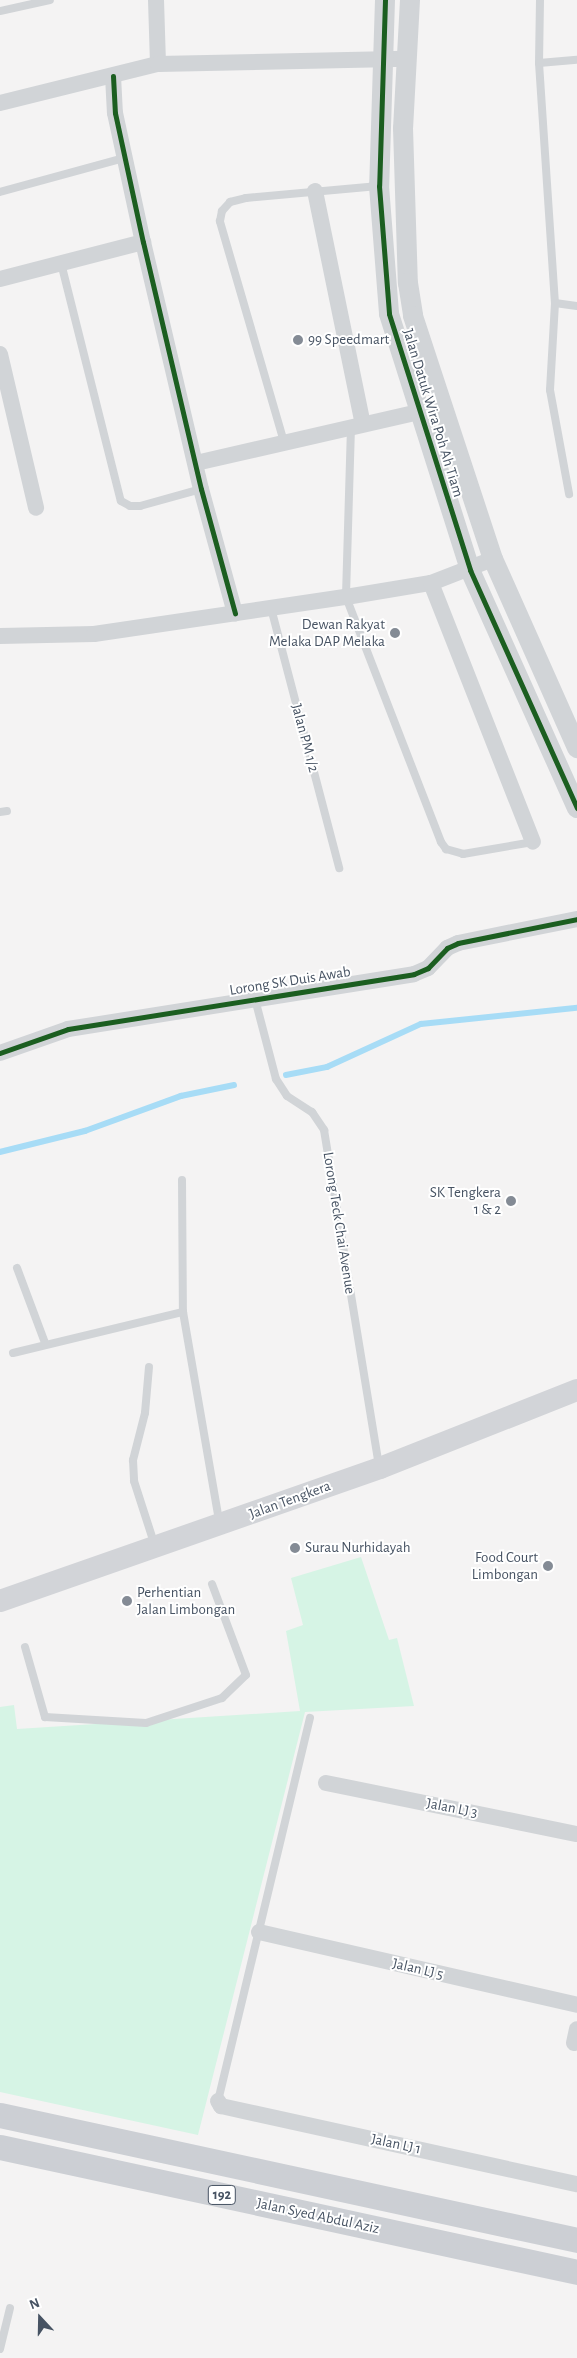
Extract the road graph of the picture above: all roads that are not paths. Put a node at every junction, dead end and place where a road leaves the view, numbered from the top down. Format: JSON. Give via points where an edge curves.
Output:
{"nodes":[{"id":1,"x":50,"y":0,"type":"edge"},
{"id":2,"x":156,"y":0,"type":"edge"},
{"id":3,"x":384,"y":0,"type":"edge"},
{"id":4,"x":410,"y":0,"type":"edge"},
{"id":5,"x":540,"y":0,"type":"edge"},
{"id":6,"x":0,"y":11,"type":"edge"},
{"id":7,"x":406,"y":59,"type":"junction"},
{"id":8,"x":382,"y":60,"type":"junction"},
{"id":9,"x":577,"y":60,"type":"edge"},
{"id":10,"x":539,"y":63,"type":"junction"},
{"id":11,"x":158,"y":64,"type":"junction"},
{"id":12,"x":113,"y":76,"type":"junction"},
{"id":13,"x":0,"y":103,"type":"edge"},
{"id":14,"x":124,"y":158,"type":"junction"},
{"id":15,"x":379,"y":186,"type":"junction"},
{"id":16,"x":315,"y":191,"type":"junction"},
{"id":17,"x":0,"y":192,"type":"edge"},
{"id":18,"x":143,"y":242,"type":"junction"},
{"id":19,"x":61,"y":263,"type":"junction"},
{"id":20,"x":0,"y":279,"type":"edge"},
{"id":21,"x":555,"y":303,"type":"junction"},
{"id":22,"x":577,"y":306,"type":"edge"},
{"id":23,"x":0,"y":354,"type":"edge"},
{"id":24,"x":419,"y":412,"type":"junction"},
{"id":25,"x":357,"y":425,"type":"junction"},
{"id":26,"x":284,"y":442,"type":"junction"},
{"id":27,"x":196,"y":463,"type":"junction"},
{"id":28,"x":201,"y":489,"type":"junction"},
{"id":29,"x":569,"y":494,"type":"dead end"},
{"id":30,"x":36,"y":508,"type":"dead end"},
{"id":31,"x":493,"y":559,"type":"junction"},
{"id":32,"x":470,"y":570,"type":"junction"},
{"id":33,"x":431,"y":583,"type":"junction"},
{"id":34,"x":346,"y":597,"type":"junction"},
{"id":35,"x":271,"y":608,"type":"junction"},
{"id":36,"x":235,"y":613,"type":"junction"},
{"id":37,"x":0,"y":636,"type":"edge"},
{"id":38,"x":577,"y":748,"type":"edge"},
{"id":39,"x":577,"y":808,"type":"edge"},
{"id":40,"x":533,"y":842,"type":"joint"},
{"id":41,"x":340,"y":868,"type":"dead end"},
{"id":42,"x":577,"y":919,"type":"edge"},
{"id":43,"x":255,"y":999,"type":"junction"},
{"id":44,"x":0,"y":1053,"type":"edge"},
{"id":45,"x":182,"y":1180,"type":"dead end"},
{"id":46,"x":16,"y":1268,"type":"dead end"},
{"id":47,"x":183,"y":1312,"type":"junction"},
{"id":48,"x":45,"y":1343,"type":"junction"},
{"id":49,"x":13,"y":1353,"type":"dead end"},
{"id":50,"x":149,"y":1367,"type":"dead end"},
{"id":51,"x":577,"y":1390,"type":"edge"},
{"id":52,"x":380,"y":1468,"type":"junction"},
{"id":53,"x":220,"y":1525,"type":"junction"},
{"id":54,"x":156,"y":1548,"type":"junction"},
{"id":55,"x":212,"y":1584,"type":"dead end"},
{"id":56,"x":0,"y":1601,"type":"edge"},
{"id":57,"x":25,"y":1648,"type":"dead end"},
{"id":58,"x":310,"y":1718,"type":"dead end"},
{"id":59,"x":326,"y":1783,"type":"dead end"},
{"id":60,"x":577,"y":1834,"type":"edge"},
{"id":61,"x":259,"y":1932,"type":"junction"},
{"id":62,"x":577,"y":2005,"type":"edge"},
{"id":63,"x":218,"y":2102,"type":"joint"},
{"id":64,"x":0,"y":2115,"type":"edge"},
{"id":65,"x":0,"y":2147,"type":"edge"},
{"id":66,"x":577,"y":2184,"type":"edge"},
{"id":67,"x":577,"y":2240,"type":"edge"},
{"id":68,"x":577,"y":2272,"type":"edge"},
{"id":69,"x":10,"y":2308,"type":"dead end"},
{"id":70,"x":0,"y":2350,"type":"edge"}],
"edges":[{"from":1,"to":6,"type":"lane"},
{"from":2,"to":11,"type":"street"},
{"from":3,"to":8,"type":"street","name":"Jalan Datuk Wira Poh Ah Tiam"},
{"from":4,"to":7,"type":"street","name":"Jalan Datuk Wira Poh Ah Tiam"},
{"from":5,"to":10,"type":"lane"},
{"from":7,"to":8,"type":"street"},
{"from":7,"to":31,"type":"street","name":"Jalan Datuk Wira Poh Ah Tiam","via":[[403,128],[410,301],[416,330]]},
{"from":8,"to":11,"type":"street"},
{"from":8,"to":15,"type":"street","name":"Jalan Datuk Wira Poh Ah Tiam"},
{"from":9,"to":10,"type":"lane"},
{"from":10,"to":21,"type":"lane"},
{"from":11,"to":12,"type":"street"},
{"from":12,"to":13,"type":"street"},
{"from":12,"to":14,"type":"street","via":[[115,113]]},
{"from":14,"to":17,"type":"lane"},
{"from":14,"to":18,"type":"street"},
{"from":15,"to":16,"type":"lane"},
{"from":15,"to":24,"type":"street","name":"Jalan Datuk Wira Poh Ah Tiam","via":[[386,297]]},
{"from":16,"to":25,"type":"street"},
{"from":16,"to":26,"type":"lane","via":[[230,202],[222,211],[220,221]]},
{"from":18,"to":19,"type":"street"},
{"from":18,"to":27,"type":"street"},
{"from":19,"to":20,"type":"street"},
{"from":19,"to":28,"type":"lane","via":[[121,501],[130,506],[140,506]]},
{"from":21,"to":22,"type":"lane"},
{"from":21,"to":29,"type":"lane","via":[[550,390]]},
{"from":23,"to":30,"type":"street"},
{"from":24,"to":25,"type":"street"},
{"from":24,"to":32,"type":"street","name":"Jalan Datuk Wira Poh Ah Tiam"},
{"from":25,"to":26,"type":"street"},
{"from":25,"to":34,"type":"lane"},
{"from":26,"to":27,"type":"street"},
{"from":27,"to":28,"type":"street"},
{"from":28,"to":36,"type":"street"},
{"from":31,"to":32,"type":"street"},
{"from":31,"to":38,"type":"street","name":"Jalan Datuk Wira Poh Ah Tiam"},
{"from":32,"to":33,"type":"street"},
{"from":32,"to":39,"type":"street","name":"Jalan Datuk Wira Poh Ah Tiam"},
{"from":33,"to":34,"type":"street"},
{"from":33,"to":40,"type":"street"},
{"from":34,"to":35,"type":"street"},
{"from":34,"to":40,"type":"lane","via":[[446,849],[463,854]]},
{"from":35,"to":36,"type":"street"},
{"from":35,"to":41,"type":"lane","name":"Jalan PM 1/2"},
{"from":36,"to":37,"type":"street","via":[[94,634]]},
{"from":42,"to":43,"type":"street","name":"Lorong SK Duis Awab","via":[[458,943],[447,948],[428,968],[414,974]]},
{"from":43,"to":44,"type":"street","name":"Lorong SK Duis Awab","via":[[68,1028]]},
{"from":43,"to":52,"type":"lane","name":"Lorong Teck Chai Avenue","via":[[276,1079],[287,1096],[312,1112],[324,1130]]},
{"from":45,"to":47,"type":"lane"},
{"from":46,"to":48,"type":"lane"},
{"from":47,"to":48,"type":"lane"},
{"from":47,"to":53,"type":"lane"},
{"from":48,"to":49,"type":"lane"},
{"from":50,"to":54,"type":"lane","via":[[145,1413],[133,1460],[134,1480]]},
{"from":51,"to":52,"type":"main road","name":"Jalan Tengkera"},
{"from":52,"to":53,"type":"main road","name":"Jalan Tengkera"},
{"from":53,"to":54,"type":"main road","name":"Jalan Tengkera"},
{"from":54,"to":56,"type":"main road","name":"Jalan Tengkera"},
{"from":55,"to":57,"type":"lane","via":[[246,1675],[222,1698],[146,1723],[45,1716]]},
{"from":58,"to":61,"type":"lane"},
{"from":59,"to":60,"type":"street","name":"Jalan LJ 3"},
{"from":61,"to":62,"type":"street","name":"Jalan LJ 5"},
{"from":61,"to":63,"type":"lane"},
{"from":63,"to":66,"type":"street","name":"Jalan LJ 1","via":[[221,2106]]},
{"from":64,"to":67,"type":"main road","number":"192"},
{"from":65,"to":68,"type":"main road","name":"Jalan Syed Abdul Aziz","number":"192"},
{"from":69,"to":70,"type":"lane"}]}
